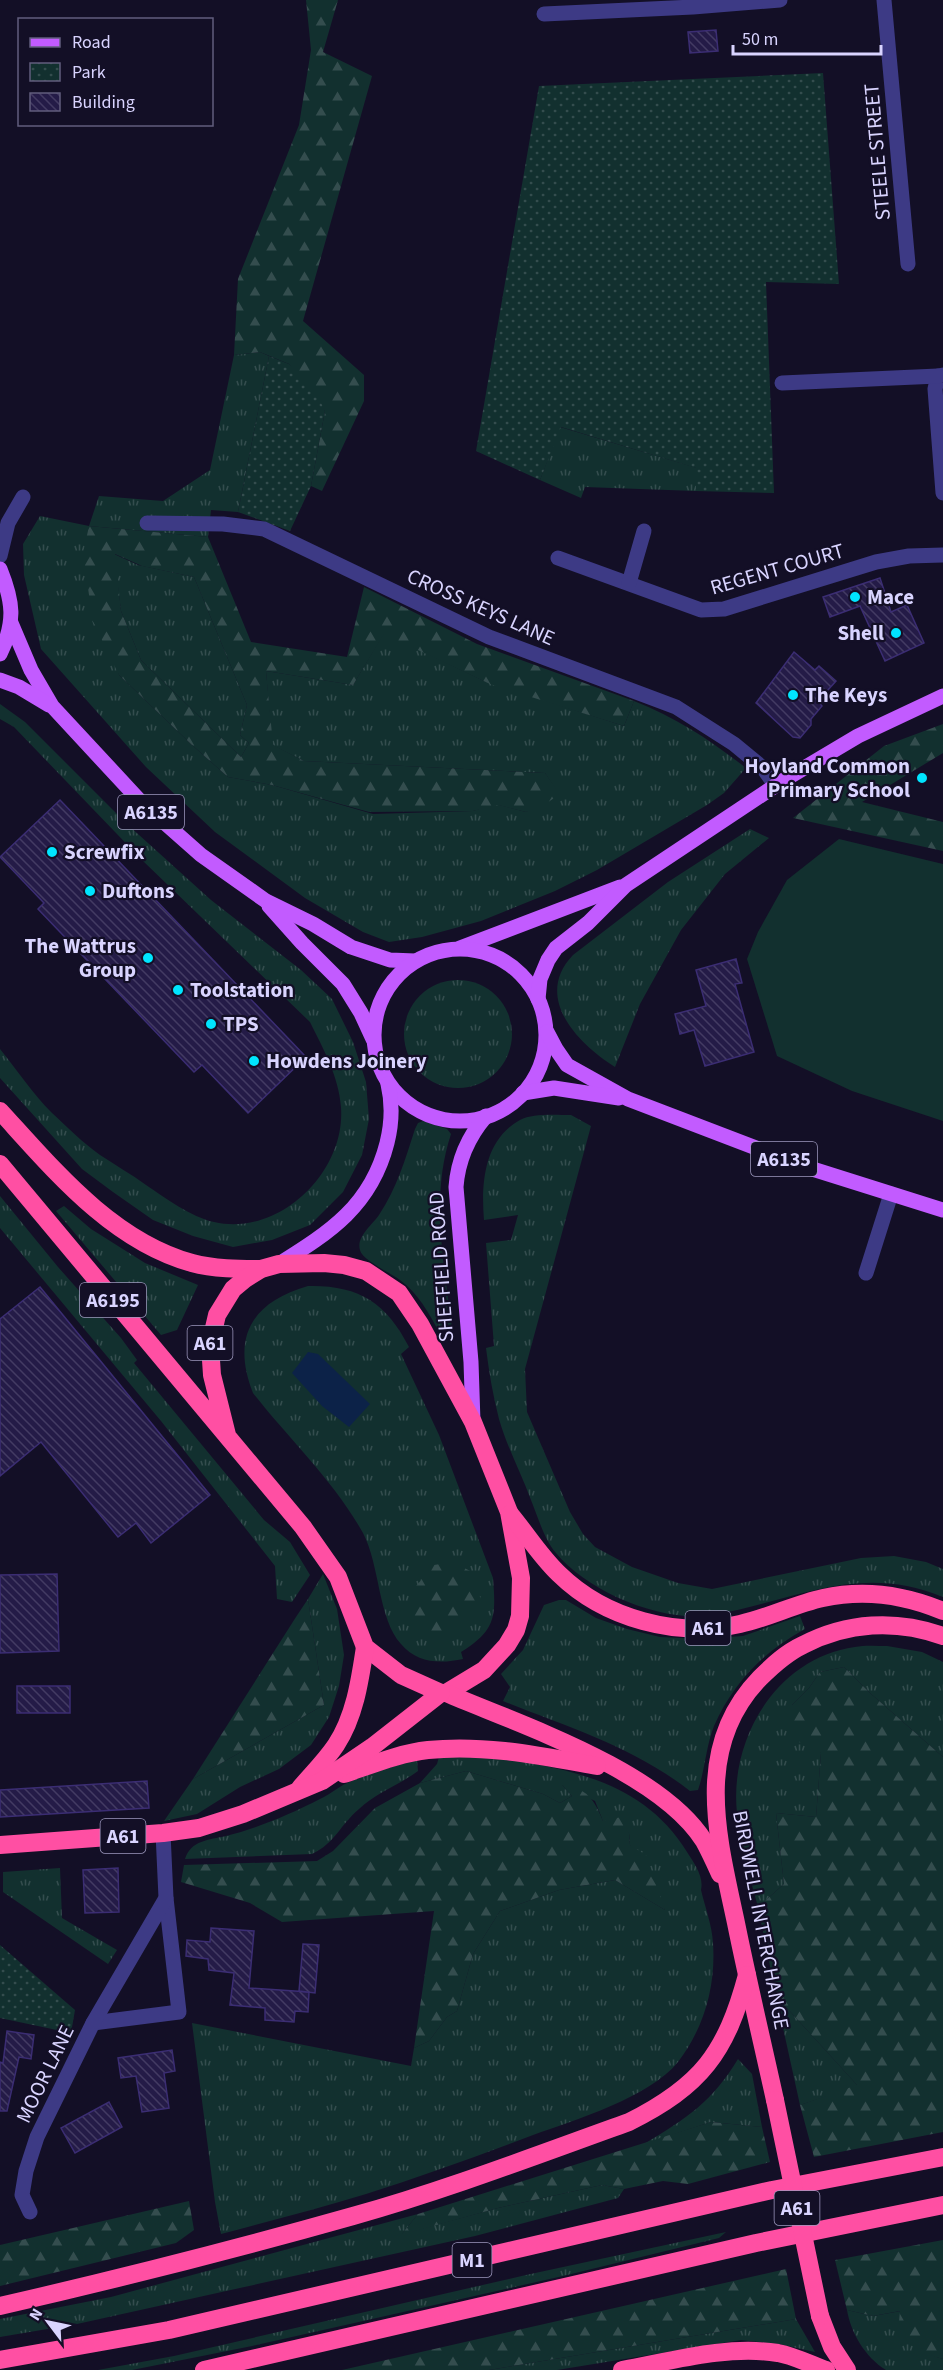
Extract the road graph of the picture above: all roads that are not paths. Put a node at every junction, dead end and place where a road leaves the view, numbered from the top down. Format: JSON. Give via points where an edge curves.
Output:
{"nodes":[{"id":1,"x":780,"y":0,"type":"edge"},
{"id":2,"x":884,"y":0,"type":"edge"},
{"id":3,"x":693,"y":3,"type":"edge"},
{"id":4,"x":544,"y":14,"type":"dead end"},
{"id":5,"x":908,"y":264,"type":"dead end"},
{"id":6,"x":940,"y":375,"type":"edge"},
{"id":7,"x":782,"y":383,"type":"dead end"},
{"id":8,"x":943,"y":493,"type":"edge"},
{"id":9,"x":0,"y":513,"type":"edge"},
{"id":10,"x":147,"y":523,"type":"dead end"},
{"id":11,"x":644,"y":531,"type":"dead end"},
{"id":12,"x":943,"y":555,"type":"edge"},
{"id":13,"x":0,"y":556,"type":"edge"},
{"id":14,"x":558,"y":558,"type":"dead end"},
{"id":15,"x":0,"y":569,"type":"edge"},
{"id":16,"x":629,"y":584,"type":"junction"},
{"id":17,"x":11,"y":623,"type":"junction"},
{"id":18,"x":0,"y":654,"type":"edge"},
{"id":19,"x":0,"y":681,"type":"edge"},
{"id":20,"x":943,"y":696,"type":"edge"},
{"id":21,"x":52,"y":706,"type":"junction"},
{"id":22,"x":776,"y":786,"type":"junction"},
{"id":23,"x":626,"y":885,"type":"junction"},
{"id":24,"x":266,"y":901,"type":"junction"},
{"id":25,"x":457,"y":949,"type":"junction"},
{"id":26,"x":415,"y":961,"type":"junction"},
{"id":27,"x":538,"y":999,"type":"junction"},
{"id":28,"x":546,"y":1029,"type":"junction"},
{"id":29,"x":374,"y":1042,"type":"junction"},
{"id":30,"x":386,"y":1079,"type":"junction"},
{"id":31,"x":523,"y":1093,"type":"junction"},
{"id":32,"x":628,"y":1099,"type":"junction"},
{"id":33,"x":0,"y":1111,"type":"edge"},
{"id":34,"x":486,"y":1116,"type":"junction"},
{"id":35,"x":0,"y":1164,"type":"edge"},
{"id":36,"x":891,"y":1194,"type":"junction"},
{"id":37,"x":943,"y":1210,"type":"edge"},
{"id":38,"x":279,"y":1264,"type":"junction"},
{"id":39,"x":261,"y":1269,"type":"junction"},
{"id":40,"x":866,"y":1273,"type":"dead end"},
{"id":41,"x":473,"y":1422,"type":"junction"},
{"id":42,"x":227,"y":1435,"type":"junction"},
{"id":43,"x":509,"y":1512,"type":"junction"},
{"id":44,"x":943,"y":1611,"type":"edge"},
{"id":45,"x":943,"y":1636,"type":"edge"},
{"id":46,"x":365,"y":1647,"type":"junction"},
{"id":47,"x":443,"y":1693,"type":"junction"},
{"id":48,"x":616,"y":1769,"type":"junction"},
{"id":49,"x":322,"y":1780,"type":"junction"},
{"id":50,"x":297,"y":1791,"type":"junction"},
{"id":51,"x":163,"y":1833,"type":"junction"},
{"id":52,"x":0,"y":1845,"type":"edge"},
{"id":53,"x":728,"y":1892,"type":"junction"},
{"id":54,"x":166,"y":1898,"type":"junction"},
{"id":55,"x":747,"y":1975,"type":"junction"},
{"id":56,"x":93,"y":2023,"type":"junction"},
{"id":57,"x":943,"y":2157,"type":"edge"},
{"id":58,"x":943,"y":2205,"type":"edge"},
{"id":59,"x":30,"y":2212,"type":"dead end"},
{"id":60,"x":0,"y":2306,"type":"edge"},
{"id":61,"x":0,"y":2360,"type":"edge"},
{"id":62,"x":204,"y":2370,"type":"edge"},
{"id":63,"x":622,"y":2370,"type":"edge"},
{"id":64,"x":826,"y":2370,"type":"edge"},
{"id":65,"x":847,"y":2370,"type":"edge"}],
"edges":[{"from":1,"to":3,"type":"street"},
{"from":2,"to":5,"type":"street","name":"STEELE STREET"},
{"from":3,"to":4,"type":"street"},
{"from":6,"to":7,"type":"street"},
{"from":6,"to":8,"type":"street","via":[[935,389]]},
{"from":9,"to":13,"type":"street","via":[[23,497],[8,523]]},
{"from":10,"to":22,"type":"street","name":"CROSS KEYS LANE","via":[[264,529],[489,637],[676,707],[734,744],[763,768]]},
{"from":11,"to":16,"type":"street"},
{"from":12,"to":16,"type":"street","name":"REGENT COURT","via":[[876,562],[711,611]]},
{"from":14,"to":16,"type":"street","name":"REGENT COURT"},
{"from":15,"to":17,"type":"main road","via":[[10,593]]},
{"from":17,"to":18,"type":"main road"},
{"from":17,"to":21,"type":"main road","number":"A6135"},
{"from":19,"to":21,"type":"main road","number":"A6135"},
{"from":20,"to":22,"type":"main road","via":[[858,736]]},
{"from":21,"to":24,"type":"main road","number":"A6135","via":[[141,802],[201,855]]},
{"from":22,"to":23,"type":"main road"},
{"from":23,"to":25,"type":"main road"},
{"from":23,"to":27,"type":"main road","via":[[556,948],[540,979]]},
{"from":24,"to":26,"type":"main road","number":"A6135","via":[[351,947],[390,960]]},
{"from":24,"to":29,"type":"main road","number":"A6135","via":[[343,984],[362,1013]]},
{"from":25,"to":26,"type":"main road"},
{"from":25,"to":27,"type":"main road","via":[[490,954],[505,962],[524,978]]},
{"from":26,"to":29,"type":"main road","via":[[394,980],[382,998]]},
{"from":27,"to":28,"type":"main road"},
{"from":28,"to":31,"type":"main road","via":[[541,1063]]},
{"from":28,"to":32,"type":"main road","number":"A6135","via":[[567,1065]]},
{"from":29,"to":30,"type":"main road"},
{"from":30,"to":34,"type":"main road","via":[[405,1101],[430,1115],[458,1120]]},
{"from":30,"to":38,"type":"main road","via":[[392,1100],[391,1127],[372,1182],[345,1218]]},
{"from":31,"to":32,"type":"main road","number":"A6135","via":[[554,1088]]},
{"from":31,"to":34,"type":"main road"},
{"from":32,"to":36,"type":"main road","number":"A6135","via":[[803,1166]]},
{"from":33,"to":39,"type":"highway","via":[[64,1181],[138,1238],[195,1264]]},
{"from":34,"to":41,"type":"main road","name":"SHEFFIELD ROAD","via":[[464,1150],[457,1168],[456,1187]]},
{"from":35,"to":42,"type":"highway","number":"A6195"},
{"from":36,"to":37,"type":"main road","number":"A6135"},
{"from":36,"to":40,"type":"street"},
{"from":38,"to":39,"type":"highway","number":"A61"},
{"from":38,"to":41,"type":"highway","number":"A61","via":[[344,1265],[366,1271],[388,1285],[407,1303]]},
{"from":39,"to":42,"type":"highway","number":"A61","via":[[234,1289],[217,1315],[213,1330],[212,1375]]},
{"from":41,"to":43,"type":"highway","number":"A61"},
{"from":42,"to":46,"type":"highway","number":"A61","via":[[328,1561],[346,1592]]},
{"from":43,"to":44,"type":"highway","number":"A61","via":[[558,1573],[582,1593],[624,1614],[662,1625],[723,1627],[823,1598],[864,1594],[922,1602]]},
{"from":43,"to":47,"type":"highway","number":"A61","via":[[521,1578],[522,1599],[516,1630],[484,1670]]},
{"from":45,"to":53,"type":"highway","name":"BIRDWELL INTERCHANGE","number":"A61","via":[[904,1625],[856,1626],[838,1631],[791,1651],[742,1699],[724,1735],[714,1785]]},
{"from":46,"to":47,"type":"highway","number":"A61","via":[[401,1675]]},
{"from":46,"to":50,"type":"highway","number":"A61","via":[[357,1696],[337,1744]]},
{"from":47,"to":48,"type":"highway","number":"A61"},
{"from":47,"to":49,"type":"highway","number":"A61","via":[[372,1748]]},
{"from":48,"to":49,"type":"highway","via":[[499,1750],[442,1749],[398,1757]]},
{"from":48,"to":53,"type":"highway","number":"A61","via":[[657,1794],[703,1840]]},
{"from":49,"to":50,"type":"highway","number":"A61"},
{"from":50,"to":51,"type":"highway","number":"A61","via":[[232,1818]]},
{"from":51,"to":52,"type":"highway","number":"A61"},
{"from":51,"to":54,"type":"street","name":"MOOR LANE"},
{"from":53,"to":55,"type":"highway","name":"BIRDWELL INTERCHANGE","number":"A61"},
{"from":54,"to":56,"type":"street","name":"MOOR LANE"},
{"from":54,"to":56,"type":"street","name":"MOOR LANE","via":[[179,2013]]},
{"from":55,"to":60,"type":"highway","via":[[737,2011],[721,2046],[706,2066],[658,2108],[629,2122],[354,2216]]},
{"from":55,"to":65,"type":"highway","name":"BIRDWELL INTERCHANGE","number":"A61","bridge":true,"via":[[820,2316]]},
{"from":56,"to":59,"type":"street","name":"MOOR LANE","via":[[37,2137],[22,2195]]},
{"from":57,"to":61,"type":"highway","number":"M1","via":[[772,2190],[169,2330]]},
{"from":58,"to":62,"type":"highway","number":"M1"},
{"from":63,"to":64,"type":"highway","via":[[752,2350],[785,2355]]}]}
